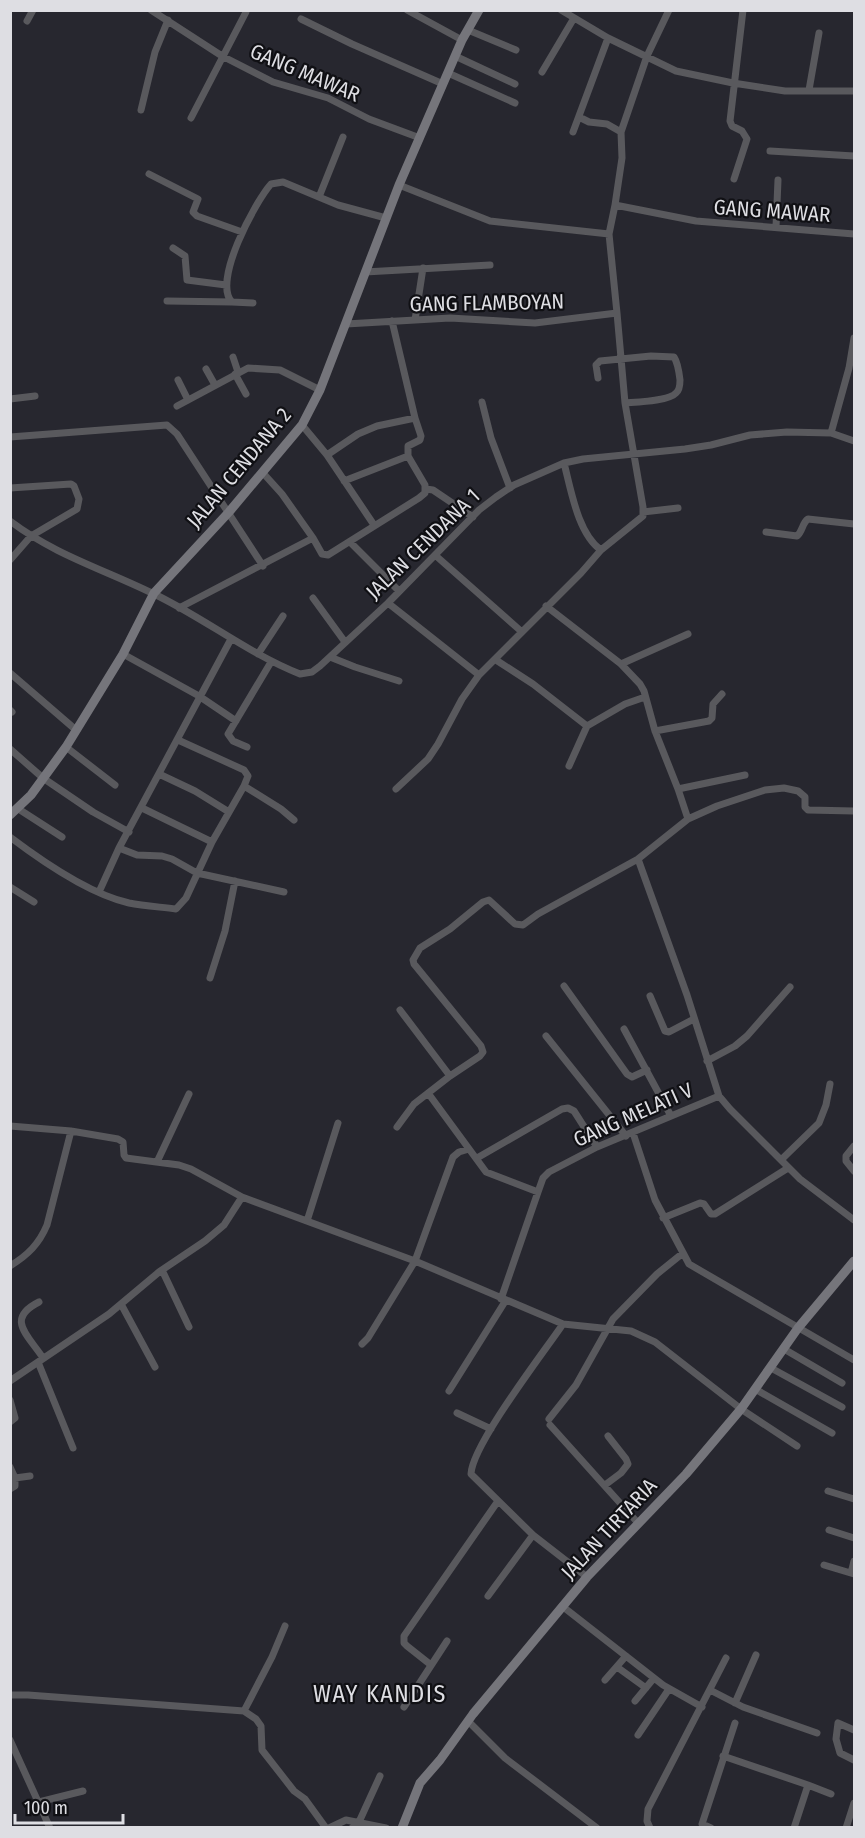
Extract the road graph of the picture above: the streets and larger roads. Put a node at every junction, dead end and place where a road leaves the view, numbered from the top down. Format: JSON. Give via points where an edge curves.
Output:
{"nodes":[{"id":1,"x":33,"y":10,"type":"edge"},
{"id":2,"x":151,"y":10,"type":"edge"},
{"id":3,"x":407,"y":10,"type":"edge"},
{"id":4,"x":561,"y":10,"type":"edge"},
{"id":5,"x":669,"y":10,"type":"edge"},
{"id":6,"x":743,"y":10,"type":"edge"},
{"id":7,"x":246,"y":11,"type":"edge"},
{"id":8,"x":478,"y":11,"type":"edge"},
{"id":9,"x":574,"y":18,"type":"junction"},
{"id":10,"x":301,"y":19,"type":"dead end"},
{"id":11,"x":168,"y":20,"type":"junction"},
{"id":12,"x":27,"y":21,"type":"dead end"},
{"id":13,"x":468,"y":30,"type":"junction"},
{"id":14,"x":819,"y":33,"type":"dead end"},
{"id":15,"x":608,"y":38,"type":"junction"},
{"id":16,"x":462,"y":40,"type":"junction"},
{"id":17,"x":516,"y":50,"type":"dead end"},
{"id":18,"x":222,"y":56,"type":"junction"},
{"id":19,"x":455,"y":56,"type":"junction"},
{"id":20,"x":647,"y":56,"type":"junction"},
{"id":21,"x":542,"y":72,"type":"dead end"},
{"id":22,"x":448,"y":73,"type":"junction"},
{"id":23,"x":733,"y":83,"type":"junction"},
{"id":24,"x":443,"y":84,"type":"junction"},
{"id":25,"x":514,"y":84,"type":"dead end"},
{"id":26,"x":810,"y":90,"type":"junction"},
{"id":27,"x":855,"y":91,"type":"edge"},
{"id":28,"x":515,"y":103,"type":"dead end"},
{"id":29,"x":141,"y":110,"type":"dead end"},
{"id":30,"x":579,"y":117,"type":"junction"},
{"id":31,"x":191,"y":118,"type":"dead end"},
{"id":32,"x":573,"y":132,"type":"dead end"},
{"id":33,"x":621,"y":132,"type":"junction"},
{"id":34,"x":343,"y":137,"type":"dead end"},
{"id":35,"x":420,"y":138,"type":"junction"},
{"id":36,"x":770,"y":151,"type":"dead end"},
{"id":37,"x":855,"y":156,"type":"edge"},
{"id":38,"x":149,"y":174,"type":"dead end"},
{"id":39,"x":734,"y":179,"type":"dead end"},
{"id":40,"x":778,"y":180,"type":"dead end"},
{"id":41,"x":399,"y":185,"type":"junction"},
{"id":42,"x":320,"y":197,"type":"junction"},
{"id":43,"x":615,"y":205,"type":"junction"},
{"id":44,"x":386,"y":218,"type":"junction"},
{"id":45,"x":776,"y":226,"type":"junction"},
{"id":46,"x":242,"y":232,"type":"junction"},
{"id":47,"x":609,"y":234,"type":"junction"},
{"id":48,"x":855,"y":234,"type":"edge"},
{"id":49,"x":173,"y":248,"type":"dead end"},
{"id":50,"x":490,"y":265,"type":"dead end"},
{"id":51,"x":423,"y":268,"type":"junction"},
{"id":52,"x":365,"y":272,"type":"junction"},
{"id":53,"x":226,"y":285,"type":"junction"},
{"id":54,"x":167,"y":301,"type":"dead end"},
{"id":55,"x":232,"y":302,"type":"junction"},
{"id":56,"x":253,"y":303,"type":"dead end"},
{"id":57,"x":617,"y":313,"type":"junction"},
{"id":58,"x":415,"y":320,"type":"junction"},
{"id":59,"x":392,"y":321,"type":"junction"},
{"id":60,"x":346,"y":324,"type":"junction"},
{"id":61,"x":855,"y":338,"type":"edge"},
{"id":62,"x":233,"y":357,"type":"dead end"},
{"id":63,"x":622,"y":358,"type":"junction"},
{"id":64,"x":206,"y":369,"type":"dead end"},
{"id":65,"x":237,"y":373,"type":"junction"},
{"id":66,"x":598,"y":378,"type":"dead end"},
{"id":67,"x":178,"y":380,"type":"dead end"},
{"id":68,"x":215,"y":385,"type":"junction"},
{"id":69,"x":320,"y":390,"type":"junction"},
{"id":70,"x":246,"y":394,"type":"dead end"},
{"id":71,"x":35,"y":396,"type":"dead end"},
{"id":72,"x":10,"y":399,"type":"edge"},
{"id":73,"x":188,"y":400,"type":"junction"},
{"id":74,"x":483,"y":402,"type":"dead end"},
{"id":75,"x":625,"y":403,"type":"junction"},
{"id":76,"x":177,"y":406,"type":"dead end"},
{"id":77,"x":415,"y":418,"type":"junction"},
{"id":78,"x":302,"y":425,"type":"junction"},
{"id":79,"x":831,"y":433,"type":"junction"},
{"id":80,"x":10,"y":437,"type":"edge"},
{"id":81,"x":855,"y":441,"type":"edge"},
{"id":82,"x":634,"y":453,"type":"junction"},
{"id":83,"x":327,"y":455,"type":"junction"},
{"id":84,"x":408,"y":456,"type":"junction"},
{"id":85,"x":564,"y":463,"type":"junction"},
{"id":86,"x":263,"y":473,"type":"junction"},
{"id":87,"x":345,"y":481,"type":"junction"},
{"id":88,"x":10,"y":488,"type":"edge"},
{"id":89,"x":510,"y":488,"type":"junction"},
{"id":90,"x":426,"y":489,"type":"junction"},
{"id":91,"x":678,"y":508,"type":"dead end"},
{"id":92,"x":229,"y":512,"type":"junction"},
{"id":93,"x":643,"y":512,"type":"junction"},
{"id":94,"x":473,"y":517,"type":"junction"},
{"id":95,"x":10,"y":521,"type":"edge"},
{"id":96,"x":855,"y":524,"type":"edge"},
{"id":97,"x":374,"y":525,"type":"junction"},
{"id":98,"x":766,"y":532,"type":"dead end"},
{"id":99,"x":31,"y":536,"type":"junction"},
{"id":100,"x":313,"y":538,"type":"junction"},
{"id":101,"x":350,"y":542,"type":"junction"},
{"id":102,"x":601,"y":550,"type":"junction"},
{"id":103,"x":435,"y":555,"type":"junction"},
{"id":104,"x":10,"y":560,"type":"edge"},
{"id":105,"x":263,"y":566,"type":"junction"},
{"id":106,"x":399,"y":591,"type":"junction"},
{"id":107,"x":154,"y":593,"type":"junction"},
{"id":108,"x":313,"y":598,"type":"dead end"},
{"id":109,"x":388,"y":603,"type":"junction"},
{"id":110,"x":546,"y":606,"type":"junction"},
{"id":111,"x":179,"y":608,"type":"junction"},
{"id":112,"x":283,"y":616,"type":"dead end"},
{"id":113,"x":522,"y":632,"type":"junction"},
{"id":114,"x":688,"y":634,"type":"dead end"},
{"id":115,"x":231,"y":639,"type":"junction"},
{"id":116,"x":345,"y":642,"type":"junction"},
{"id":117,"x":123,"y":654,"type":"junction"},
{"id":118,"x":258,"y":654,"type":"junction"},
{"id":119,"x":330,"y":657,"type":"junction"},
{"id":120,"x":496,"y":660,"type":"junction"},
{"id":121,"x":271,"y":662,"type":"junction"},
{"id":122,"x":621,"y":664,"type":"junction"},
{"id":123,"x":10,"y":673,"type":"edge"},
{"id":124,"x":479,"y":675,"type":"junction"},
{"id":125,"x":399,"y":681,"type":"dead end"},
{"id":126,"x":722,"y":694,"type":"dead end"},
{"id":127,"x":199,"y":696,"type":"junction"},
{"id":128,"x":645,"y":697,"type":"junction"},
{"id":129,"x":236,"y":721,"type":"junction"},
{"id":130,"x":587,"y":726,"type":"junction"},
{"id":131,"x":76,"y":730,"type":"junction"},
{"id":132,"x":655,"y":731,"type":"junction"},
{"id":133,"x":178,"y":740,"type":"junction"},
{"id":134,"x":66,"y":747,"type":"junction"},
{"id":135,"x":247,"y":747,"type":"dead end"},
{"id":136,"x":10,"y":749,"type":"edge"},
{"id":137,"x":569,"y":766,"type":"dead end"},
{"id":138,"x":159,"y":774,"type":"junction"},
{"id":139,"x":745,"y":775,"type":"dead end"},
{"id":140,"x":43,"y":778,"type":"junction"},
{"id":141,"x":115,"y":785,"type":"dead end"},
{"id":142,"x":244,"y":786,"type":"junction"},
{"id":143,"x":396,"y":789,"type":"dead end"},
{"id":144,"x":678,"y":789,"type":"junction"},
{"id":145,"x":142,"y":808,"type":"junction"},
{"id":146,"x":14,"y":811,"type":"edge"},
{"id":147,"x":855,"y":811,"type":"edge"},
{"id":148,"x":229,"y":812,"type":"junction"},
{"id":149,"x":688,"y":819,"type":"junction"},
{"id":150,"x":294,"y":820,"type":"dead end"},
{"id":151,"x":129,"y":832,"type":"junction"},
{"id":152,"x":10,"y":837,"type":"edge"},
{"id":153,"x":62,"y":837,"type":"dead end"},
{"id":154,"x":212,"y":842,"type":"junction"},
{"id":155,"x":119,"y":848,"type":"junction"},
{"id":156,"x":639,"y":859,"type":"junction"},
{"id":157,"x":197,"y":873,"type":"junction"},
{"id":158,"x":235,"y":881,"type":"junction"},
{"id":159,"x":10,"y":887,"type":"edge"},
{"id":160,"x":99,"y":892,"type":"junction"},
{"id":161,"x":284,"y":892,"type":"dead end"},
{"id":162,"x":34,"y":902,"type":"dead end"},
{"id":163,"x":210,"y":978,"type":"dead end"},
{"id":164,"x":564,"y":986,"type":"dead end"},
{"id":165,"x":790,"y":987,"type":"dead end"},
{"id":166,"x":650,"y":996,"type":"dead end"},
{"id":167,"x":400,"y":1010,"type":"dead end"},
{"id":168,"x":694,"y":1019,"type":"junction"},
{"id":169,"x":624,"y":1029,"type":"dead end"},
{"id":170,"x":546,"y":1036,"type":"dead end"},
{"id":171,"x":707,"y":1061,"type":"junction"},
{"id":172,"x":647,"y":1070,"type":"junction"},
{"id":173,"x":450,"y":1076,"type":"junction"},
{"id":174,"x":830,"y":1084,"type":"dead end"},
{"id":175,"x":428,"y":1093,"type":"junction"},
{"id":176,"x":189,"y":1094,"type":"dead end"},
{"id":177,"x":719,"y":1096,"type":"junction"},
{"id":178,"x":671,"y":1116,"type":"junction"},
{"id":179,"x":338,"y":1123,"type":"dead end"},
{"id":180,"x":10,"y":1126,"type":"edge"},
{"id":181,"x":397,"y":1127,"type":"dead end"},
{"id":182,"x":70,"y":1131,"type":"junction"},
{"id":183,"x":629,"y":1135,"type":"junction"},
{"id":184,"x":855,"y":1146,"type":"edge"},
{"id":185,"x":597,"y":1148,"type":"junction"},
{"id":186,"x":469,"y":1149,"type":"junction"},
{"id":187,"x":477,"y":1158,"type":"junction"},
{"id":188,"x":782,"y":1159,"type":"junction"},
{"id":189,"x":157,"y":1162,"type":"junction"},
{"id":190,"x":788,"y":1167,"type":"junction"},
{"id":191,"x":855,"y":1171,"type":"edge"},
{"id":192,"x":538,"y":1192,"type":"junction"},
{"id":193,"x":242,"y":1197,"type":"junction"},
{"id":194,"x":663,"y":1218,"type":"junction"},
{"id":195,"x":855,"y":1220,"type":"edge"},
{"id":196,"x":307,"y":1221,"type":"junction"},
{"id":197,"x":683,"y":1253,"type":"junction"},
{"id":198,"x":415,"y":1261,"type":"junction"},
{"id":199,"x":855,"y":1261,"type":"edge"},
{"id":200,"x":10,"y":1266,"type":"edge"},
{"id":201,"x":162,"y":1270,"type":"junction"},
{"id":202,"x":503,"y":1300,"type":"junction"},
{"id":203,"x":39,"y":1302,"type":"dead end"},
{"id":204,"x":121,"y":1304,"type":"junction"},
{"id":205,"x":563,"y":1323,"type":"junction"},
{"id":206,"x":189,"y":1327,"type":"dead end"},
{"id":207,"x":608,"y":1328,"type":"junction"},
{"id":208,"x":798,"y":1328,"type":"junction"},
{"id":209,"x":362,"y":1344,"type":"dead end"},
{"id":210,"x":784,"y":1349,"type":"junction"},
{"id":211,"x":41,"y":1360,"type":"junction"},
{"id":212,"x":855,"y":1360,"type":"edge"},
{"id":213,"x":155,"y":1367,"type":"dead end"},
{"id":214,"x":771,"y":1368,"type":"junction"},
{"id":215,"x":10,"y":1381,"type":"edge"},
{"id":216,"x":842,"y":1383,"type":"dead end"},
{"id":217,"x":755,"y":1389,"type":"junction"},
{"id":218,"x":449,"y":1391,"type":"dead end"},
{"id":219,"x":10,"y":1400,"type":"edge"},
{"id":220,"x":842,"y":1407,"type":"dead end"},
{"id":221,"x":741,"y":1408,"type":"junction"},
{"id":222,"x":458,"y":1413,"type":"dead end"},
{"id":223,"x":10,"y":1422,"type":"edge"},
{"id":224,"x":490,"y":1429,"type":"junction"},
{"id":225,"x":832,"y":1433,"type":"dead end"},
{"id":226,"x":608,"y":1436,"type":"dead end"},
{"id":227,"x":797,"y":1446,"type":"dead end"},
{"id":228,"x":73,"y":1448,"type":"dead end"},
{"id":229,"x":10,"y":1467,"type":"edge"},
{"id":230,"x":30,"y":1476,"type":"dead end"},
{"id":231,"x":15,"y":1478,"type":"junction"},
{"id":232,"x":605,"y":1485,"type":"junction"},
{"id":233,"x":10,"y":1489,"type":"edge"},
{"id":234,"x":828,"y":1491,"type":"dead end"},
{"id":235,"x":855,"y":1499,"type":"edge"},
{"id":236,"x":498,"y":1501,"type":"junction"},
{"id":237,"x":638,"y":1523,"type":"junction"},
{"id":238,"x":829,"y":1530,"type":"dead end"},
{"id":239,"x":533,"y":1535,"type":"junction"},
{"id":240,"x":855,"y":1538,"type":"edge"},
{"id":241,"x":855,"y":1561,"type":"edge"},
{"id":242,"x":824,"y":1565,"type":"dead end"},
{"id":243,"x":853,"y":1574,"type":"edge"},
{"id":244,"x":587,"y":1577,"type":"junction"},
{"id":245,"x":488,"y":1596,"type":"dead end"},
{"id":246,"x":562,"y":1606,"type":"junction"},
{"id":247,"x":285,"y":1626,"type":"dead end"},
{"id":248,"x":447,"y":1641,"type":"dead end"},
{"id":249,"x":756,"y":1655,"type":"dead end"},
{"id":250,"x":626,"y":1656,"type":"junction"},
{"id":251,"x":726,"y":1658,"type":"dead end"},
{"id":252,"x":431,"y":1665,"type":"junction"},
{"id":253,"x":617,"y":1666,"type":"junction"},
{"id":254,"x":654,"y":1678,"type":"junction"},
{"id":255,"x":605,"y":1680,"type":"dead end"},
{"id":256,"x":646,"y":1688,"type":"junction"},
{"id":257,"x":669,"y":1689,"type":"junction"},
{"id":258,"x":710,"y":1690,"type":"junction"},
{"id":259,"x":10,"y":1695,"type":"edge"},
{"id":260,"x":635,"y":1701,"type":"dead end"},
{"id":261,"x":735,"y":1703,"type":"junction"},
{"id":262,"x":404,"y":1707,"type":"dead end"},
{"id":263,"x":702,"y":1707,"type":"junction"},
{"id":264,"x":244,"y":1711,"type":"junction"},
{"id":265,"x":468,"y":1721,"type":"junction"},
{"id":266,"x":735,"y":1723,"type":"dead end"},
{"id":267,"x":855,"y":1730,"type":"edge"},
{"id":268,"x":816,"y":1733,"type":"dead end"},
{"id":269,"x":638,"y":1734,"type":"dead end"},
{"id":270,"x":11,"y":1742,"type":"edge"},
{"id":271,"x":723,"y":1756,"type":"junction"},
{"id":272,"x":855,"y":1760,"type":"edge"},
{"id":273,"x":380,"y":1776,"type":"dead end"},
{"id":274,"x":808,"y":1785,"type":"junction"},
{"id":275,"x":83,"y":1791,"type":"dead end"},
{"id":276,"x":831,"y":1794,"type":"dead end"},
{"id":277,"x":39,"y":1802,"type":"junction"},
{"id":278,"x":855,"y":1803,"type":"edge"},
{"id":279,"x":360,"y":1822,"type":"junction"},
{"id":280,"x":701,"y":1826,"type":"edge"},
{"id":281,"x":50,"y":1827,"type":"edge"},
{"id":282,"x":327,"y":1827,"type":"edge"},
{"id":283,"x":352,"y":1827,"type":"edge"},
{"id":284,"x":386,"y":1827,"type":"edge"},
{"id":285,"x":402,"y":1827,"type":"edge"},
{"id":286,"x":597,"y":1827,"type":"edge"},
{"id":287,"x":650,"y":1827,"type":"edge"},
{"id":288,"x":711,"y":1827,"type":"edge"},
{"id":289,"x":794,"y":1827,"type":"edge"},
{"id":290,"x":846,"y":1827,"type":"edge"}],
"edges":[{"from":1,"to":12,"type":"street"},
{"from":2,"to":11,"type":"street","name":"GANG MAWAR"},
{"from":3,"to":16,"type":"street"},
{"from":4,"to":9,"type":"street"},
{"from":5,"to":20,"type":"street"},
{"from":6,"to":23,"type":"street"},
{"from":7,"to":18,"type":"street"},
{"from":8,"to":13,"type":"street","name":"JALAN CENDANA 2"},
{"from":9,"to":15,"type":"street"},
{"from":9,"to":21,"type":"street"},
{"from":10,"to":24,"type":"street"},
{"from":11,"to":18,"type":"street","name":"GANG MAWAR"},
{"from":11,"to":29,"type":"street","via":[[155,52]]},
{"from":13,"to":16,"type":"street","name":"JALAN CENDANA 2"},
{"from":13,"to":17,"type":"street"},
{"from":14,"to":26,"type":"street"},
{"from":15,"to":20,"type":"street"},
{"from":15,"to":30,"type":"street"},
{"from":16,"to":19,"type":"street","name":"JALAN CENDANA 2"},
{"from":18,"to":31,"type":"street"},
{"from":18,"to":35,"type":"street","name":"GANG MAWAR","via":[[273,81],[328,98]]},
{"from":19,"to":22,"type":"street","name":"JALAN CENDANA 2"},
{"from":19,"to":25,"type":"street"},
{"from":20,"to":23,"type":"street","via":[[676,71]]},
{"from":20,"to":33,"type":"street"},
{"from":22,"to":24,"type":"street","name":"JALAN CENDANA 2"},
{"from":22,"to":28,"type":"street"},
{"from":23,"to":26,"type":"street","via":[[785,91]]},
{"from":23,"to":39,"type":"street","via":[[731,124],[747,140]]},
{"from":24,"to":35,"type":"street","name":"JALAN CENDANA 2"},
{"from":26,"to":27,"type":"street"},
{"from":30,"to":32,"type":"street"},
{"from":30,"to":33,"type":"street"},
{"from":33,"to":43,"type":"street","via":[[622,158]]},
{"from":34,"to":42,"type":"street"},
{"from":35,"to":41,"type":"street","name":"JALAN CENDANA 2"},
{"from":36,"to":37,"type":"street"},
{"from":38,"to":46,"type":"street","via":[[198,199],[194,212],[197,216]]},
{"from":40,"to":45,"type":"street"},
{"from":41,"to":44,"type":"street","name":"JALAN CENDANA 2"},
{"from":41,"to":47,"type":"street","via":[[490,221]]},
{"from":42,"to":44,"type":"street"},
{"from":42,"to":46,"type":"street","via":[[283,182],[271,184]]},
{"from":43,"to":45,"type":"street","name":"GANG MAWAR","via":[[696,221]]},
{"from":43,"to":47,"type":"street"},
{"from":44,"to":52,"type":"street","name":"JALAN CENDANA 2"},
{"from":45,"to":48,"type":"street","name":"GANG MAWAR"},
{"from":46,"to":53,"type":"street"},
{"from":47,"to":57,"type":"street"},
{"from":49,"to":53,"type":"street","via":[[185,256],[185,276],[189,281]]},
{"from":50,"to":51,"type":"street"},
{"from":51,"to":52,"type":"street"},
{"from":51,"to":58,"type":"street"},
{"from":52,"to":60,"type":"street","name":"JALAN CENDANA 2"},
{"from":53,"to":55,"type":"street"},
{"from":54,"to":55,"type":"street"},
{"from":55,"to":56,"type":"street"},
{"from":57,"to":58,"type":"street","name":"GANG FLAMBOYAN","via":[[535,323],[480,318]]},
{"from":57,"to":63,"type":"street"},
{"from":58,"to":59,"type":"street","name":"GANG FLAMBOYAN"},
{"from":59,"to":60,"type":"street","name":"GANG FLAMBOYAN"},
{"from":59,"to":77,"type":"street"},
{"from":60,"to":69,"type":"street","name":"JALAN CENDANA 2"},
{"from":61,"to":79,"type":"street"},
{"from":62,"to":65,"type":"street"},
{"from":63,"to":66,"type":"street","via":[[597,363]]},
{"from":63,"to":75,"type":"street"},
{"from":63,"to":75,"type":"street","via":[[674,357],[680,374],[677,393],[670,397]]},
{"from":64,"to":68,"type":"street"},
{"from":65,"to":68,"type":"street"},
{"from":65,"to":69,"type":"street","via":[[249,368],[280,370]]},
{"from":65,"to":70,"type":"street"},
{"from":67,"to":73,"type":"street"},
{"from":68,"to":73,"type":"street"},
{"from":69,"to":78,"type":"street","name":"JALAN CENDANA 2"},
{"from":71,"to":72,"type":"street"},
{"from":73,"to":76,"type":"street"},
{"from":74,"to":89,"type":"street","via":[[491,438]]},
{"from":75,"to":82,"type":"street"},
{"from":77,"to":83,"type":"street","via":[[377,426]]},
{"from":77,"to":84,"type":"street","via":[[421,436],[408,446]]},
{"from":78,"to":83,"type":"street"},
{"from":78,"to":86,"type":"street","name":"JALAN CENDANA 2"},
{"from":79,"to":81,"type":"street","name":"JALAN CENDANA 1"},
{"from":79,"to":82,"type":"street","name":"JALAN CENDANA 1","via":[[750,435],[711,445]]},
{"from":80,"to":92,"type":"street","via":[[167,425]]},
{"from":82,"to":85,"type":"street","name":"JALAN CENDANA 1"},
{"from":82,"to":93,"type":"street"},
{"from":83,"to":87,"type":"street"},
{"from":84,"to":87,"type":"street"},
{"from":84,"to":90,"type":"street"},
{"from":85,"to":89,"type":"street","name":"JALAN CENDANA 1"},
{"from":85,"to":102,"type":"street","via":[[585,530]]},
{"from":86,"to":92,"type":"street","name":"JALAN CENDANA 2"},
{"from":86,"to":100,"type":"street"},
{"from":87,"to":97,"type":"street"},
{"from":88,"to":99,"type":"street","via":[[74,486],[79,499],[76,509]]},
{"from":89,"to":94,"type":"street","name":"JALAN CENDANA 1"},
{"from":90,"to":94,"type":"street"},
{"from":90,"to":97,"type":"street","via":[[419,498]]},
{"from":91,"to":93,"type":"street"},
{"from":92,"to":105,"type":"street"},
{"from":92,"to":107,"type":"street","name":"JALAN CENDANA 2"},
{"from":93,"to":102,"type":"street","via":[[639,520]]},
{"from":94,"to":103,"type":"street","name":"JALAN CENDANA 1"},
{"from":95,"to":99,"type":"street","name":"JALAN CENDANA 1"},
{"from":96,"to":98,"type":"street","via":[[808,519],[796,536]]},
{"from":97,"to":101,"type":"street"},
{"from":99,"to":104,"type":"street"},
{"from":99,"to":107,"type":"street","name":"JALAN CENDANA 1","via":[[75,560]]},
{"from":100,"to":101,"type":"street","via":[[325,555]]},
{"from":100,"to":105,"type":"street"},
{"from":101,"to":106,"type":"street"},
{"from":102,"to":110,"type":"street"},
{"from":103,"to":106,"type":"street","name":"JALAN CENDANA 1"},
{"from":103,"to":113,"type":"street"},
{"from":105,"to":111,"type":"street"},
{"from":106,"to":109,"type":"street","name":"JALAN CENDANA 1"},
{"from":107,"to":111,"type":"street","name":"JALAN CENDANA 1"},
{"from":107,"to":117,"type":"street","name":"JALAN CENDANA 2"},
{"from":108,"to":116,"type":"street"},
{"from":109,"to":116,"type":"street","name":"JALAN CENDANA 1"},
{"from":109,"to":124,"type":"street"},
{"from":110,"to":113,"type":"street"},
{"from":110,"to":122,"type":"street"},
{"from":111,"to":115,"type":"street","name":"JALAN CENDANA 1"},
{"from":112,"to":118,"type":"street"},
{"from":113,"to":120,"type":"street"},
{"from":114,"to":122,"type":"street"},
{"from":115,"to":118,"type":"street","name":"JALAN CENDANA 1"},
{"from":115,"to":127,"type":"street"},
{"from":116,"to":119,"type":"street","name":"JALAN CENDANA 1"},
{"from":117,"to":127,"type":"street"},
{"from":117,"to":131,"type":"street","name":"JALAN CENDANA 2"},
{"from":118,"to":121,"type":"street","name":"JALAN CENDANA 1"},
{"from":119,"to":121,"type":"street","name":"JALAN CENDANA 1","via":[[305,674]]},
{"from":119,"to":125,"type":"street"},
{"from":120,"to":124,"type":"street"},
{"from":120,"to":130,"type":"street"},
{"from":121,"to":129,"type":"street"},
{"from":122,"to":128,"type":"street","via":[[640,684]]},
{"from":123,"to":131,"type":"street"},
{"from":124,"to":143,"type":"street","via":[[428,759]]},
{"from":126,"to":132,"type":"street","via":[[712,707],[709,722]]},
{"from":127,"to":129,"type":"street"},
{"from":127,"to":133,"type":"street"},
{"from":128,"to":130,"type":"street"},
{"from":128,"to":132,"type":"street"},
{"from":129,"to":135,"type":"street","via":[[229,738]]},
{"from":130,"to":137,"type":"street"},
{"from":131,"to":134,"type":"street","name":"JALAN CENDANA 2"},
{"from":132,"to":144,"type":"street"},
{"from":133,"to":138,"type":"street"},
{"from":133,"to":142,"type":"street","via":[[244,770],[248,776]]},
{"from":134,"to":140,"type":"street","name":"JALAN CENDANA 2"},
{"from":134,"to":141,"type":"street"},
{"from":136,"to":140,"type":"street"},
{"from":138,"to":145,"type":"street"},
{"from":138,"to":148,"type":"street"},
{"from":139,"to":144,"type":"street"},
{"from":140,"to":146,"type":"street","name":"JALAN CENDANA 2"},
{"from":140,"to":151,"type":"street"},
{"from":142,"to":148,"type":"street"},
{"from":142,"to":150,"type":"street"},
{"from":144,"to":149,"type":"street"},
{"from":145,"to":151,"type":"street"},
{"from":145,"to":154,"type":"street"},
{"from":146,"to":153,"type":"street"},
{"from":147,"to":149,"type":"street","via":[[808,810],[802,794],[783,788],[765,790]]},
{"from":148,"to":154,"type":"street"},
{"from":149,"to":156,"type":"street"},
{"from":151,"to":155,"type":"street"},
{"from":152,"to":160,"type":"street"},
{"from":154,"to":157,"type":"street"},
{"from":155,"to":157,"type":"street","via":[[137,855],[172,859]]},
{"from":155,"to":160,"type":"street"},
{"from":156,"to":168,"type":"street"},
{"from":156,"to":173,"type":"street","via":[[523,925],[515,924],[486,900],[420,948],[414,964],[482,1048],[480,1056]]},
{"from":157,"to":158,"type":"street"},
{"from":157,"to":160,"type":"street","via":[[186,898],[176,909],[128,903]]},
{"from":158,"to":161,"type":"street"},
{"from":158,"to":163,"type":"street"},
{"from":159,"to":162,"type":"street"},
{"from":164,"to":172,"type":"street","via":[[627,1074],[632,1077]]},
{"from":165,"to":171,"type":"street","via":[[747,1036]]},
{"from":166,"to":168,"type":"street","via":[[665,1031]]},
{"from":167,"to":173,"type":"street"},
{"from":168,"to":171,"type":"street"},
{"from":169,"to":172,"type":"street"},
{"from":170,"to":183,"type":"street"},
{"from":171,"to":177,"type":"street"},
{"from":172,"to":178,"type":"street"},
{"from":173,"to":175,"type":"street"},
{"from":174,"to":188,"type":"street","via":[[819,1123]]},
{"from":175,"to":181,"type":"street"},
{"from":175,"to":186,"type":"street"},
{"from":176,"to":189,"type":"street"},
{"from":177,"to":178,"type":"street","name":"GANG MELATI V"},
{"from":177,"to":188,"type":"street","name":"GANG MELATI V"},
{"from":178,"to":183,"type":"street","name":"GANG MELATI V"},
{"from":179,"to":196,"type":"street"},
{"from":180,"to":182,"type":"street"},
{"from":182,"to":189,"type":"street","via":[[118,1139],[123,1142],[126,1158]]},
{"from":182,"to":200,"type":"street","via":[[41,1240]]},
{"from":183,"to":185,"type":"street","name":"GANG MELATI V"},
{"from":183,"to":194,"type":"street"},
{"from":184,"to":191,"type":"street","via":[[846,1161]]},
{"from":185,"to":187,"type":"street","via":[[574,1111],[568,1108]]},
{"from":185,"to":192,"type":"street","name":"GANG MELATI V","via":[[549,1172]]},
{"from":186,"to":187,"type":"street"},
{"from":186,"to":198,"type":"street","via":[[453,1157]]},
{"from":187,"to":192,"type":"street","via":[[492,1176]]},
{"from":188,"to":190,"type":"street","name":"GANG MELATI V"},
{"from":189,"to":193,"type":"street","via":[[191,1169]]},
{"from":190,"to":194,"type":"street","via":[[715,1214],[700,1203]]},
{"from":190,"to":195,"type":"street","name":"GANG MELATI V"},
{"from":192,"to":202,"type":"street","name":"GANG MELATI V"},
{"from":193,"to":196,"type":"street"},
{"from":193,"to":201,"type":"street","via":[[224,1225]]},
{"from":194,"to":197,"type":"street"},
{"from":196,"to":198,"type":"street"},
{"from":197,"to":207,"type":"street","via":[[632,1298]]},
{"from":197,"to":208,"type":"street","via":[[695,1269]]},
{"from":198,"to":202,"type":"street"},
{"from":198,"to":209,"type":"street"},
{"from":199,"to":208,"type":"street","name":"JALAN TIRTARIA"},
{"from":201,"to":204,"type":"street"},
{"from":201,"to":206,"type":"street"},
{"from":202,"to":205,"type":"street"},
{"from":202,"to":218,"type":"street","name":"GANG MELATI V"},
{"from":203,"to":211,"type":"street","via":[[28,1307],[20,1319]]},
{"from":204,"to":211,"type":"street"},
{"from":204,"to":213,"type":"street"},
{"from":205,"to":207,"type":"street"},
{"from":205,"to":224,"type":"street"},
{"from":207,"to":221,"type":"street","via":[[631,1331],[655,1342]]},
{"from":207,"to":232,"type":"street","via":[[550,1422]]},
{"from":208,"to":210,"type":"street","name":"JALAN TIRTARIA"},
{"from":208,"to":212,"type":"street"},
{"from":210,"to":214,"type":"street","name":"JALAN TIRTARIA"},
{"from":210,"to":216,"type":"street"},
{"from":211,"to":215,"type":"street"},
{"from":211,"to":228,"type":"street"},
{"from":214,"to":217,"type":"street","name":"JALAN TIRTARIA"},
{"from":214,"to":220,"type":"street"},
{"from":217,"to":221,"type":"street","name":"JALAN TIRTARIA"},
{"from":217,"to":225,"type":"street"},
{"from":219,"to":223,"type":"street","via":[[15,1415]]},
{"from":221,"to":227,"type":"street"},
{"from":221,"to":237,"type":"street","name":"JALAN TIRTARIA","via":[[686,1474]]},
{"from":222,"to":224,"type":"street"},
{"from":224,"to":236,"type":"street","via":[[471,1474]]},
{"from":226,"to":232,"type":"street","via":[[628,1464]]},
{"from":229,"to":231,"type":"street"},
{"from":230,"to":231,"type":"street"},
{"from":231,"to":233,"type":"street","via":[[15,1486]]},
{"from":232,"to":237,"type":"street"},
{"from":234,"to":235,"type":"street"},
{"from":236,"to":239,"type":"street"},
{"from":236,"to":252,"type":"street","via":[[404,1636],[407,1647]]},
{"from":237,"to":244,"type":"street","name":"JALAN TIRTARIA"},
{"from":238,"to":240,"type":"street"},
{"from":239,"to":244,"type":"street"},
{"from":239,"to":245,"type":"street"},
{"from":241,"to":243,"type":"street"},
{"from":242,"to":243,"type":"street"},
{"from":244,"to":246,"type":"street","name":"JALAN TIRTARIA"},
{"from":246,"to":250,"type":"street"},
{"from":246,"to":265,"type":"street","name":"JALAN TIRTARIA"},
{"from":247,"to":264,"type":"street"},
{"from":248,"to":252,"type":"street"},
{"from":249,"to":261,"type":"street"},
{"from":250,"to":253,"type":"street"},
{"from":250,"to":254,"type":"street"},
{"from":251,"to":258,"type":"street"},
{"from":252,"to":262,"type":"street"},
{"from":253,"to":255,"type":"street"},
{"from":253,"to":256,"type":"street"},
{"from":254,"to":256,"type":"street"},
{"from":254,"to":257,"type":"street"},
{"from":256,"to":260,"type":"street"},
{"from":257,"to":263,"type":"street"},
{"from":257,"to":269,"type":"street"},
{"from":258,"to":261,"type":"street"},
{"from":258,"to":263,"type":"street"},
{"from":259,"to":264,"type":"street"},
{"from":261,"to":268,"type":"street"},
{"from":263,"to":287,"type":"street","via":[[648,1809]]},
{"from":264,"to":282,"type":"street","via":[[261,1726],[262,1750]]},
{"from":265,"to":285,"type":"street","name":"JALAN TIRTARIA","via":[[420,1783]]},
{"from":265,"to":286,"type":"street","via":[[505,1758]]},
{"from":266,"to":271,"type":"street"},
{"from":267,"to":272,"type":"street","via":[[838,1723],[836,1739],[840,1753]]},
{"from":270,"to":277,"type":"street"},
{"from":271,"to":274,"type":"street"},
{"from":271,"to":280,"type":"street"},
{"from":273,"to":279,"type":"street"},
{"from":274,"to":276,"type":"street"},
{"from":274,"to":289,"type":"street"},
{"from":275,"to":277,"type":"street"},
{"from":277,"to":281,"type":"street"},
{"from":278,"to":290,"type":"street"},
{"from":279,"to":282,"type":"street","via":[[346,1820]]},
{"from":279,"to":283,"type":"street"},
{"from":279,"to":284,"type":"street"},
{"from":280,"to":288,"type":"street"}]}
